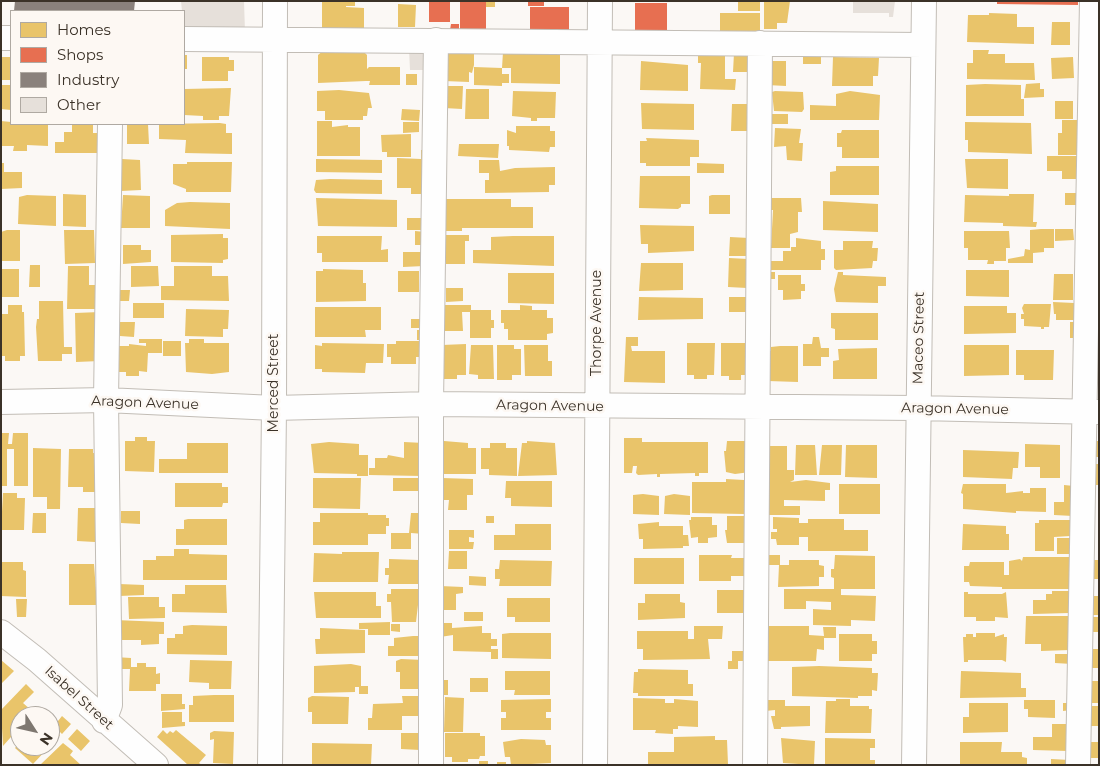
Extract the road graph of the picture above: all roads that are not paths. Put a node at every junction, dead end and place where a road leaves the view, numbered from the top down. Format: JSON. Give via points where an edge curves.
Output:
{"nodes":[{"id":1,"x":275,"y":1,"type":"edge"},
{"id":2,"x":600,"y":1,"type":"edge"},
{"id":3,"x":924,"y":1,"type":"edge"},
{"id":4,"x":1092,"y":1,"type":"edge"},
{"id":5,"x":185,"y":39,"type":"edge"},
{"id":6,"x":275,"y":40,"type":"junction"},
{"id":7,"x":436,"y":40,"type":"junction"},
{"id":8,"x":599,"y":42,"type":"junction"},
{"id":9,"x":760,"y":43,"type":"junction"},
{"id":10,"x":923,"y":45,"type":"junction"},
{"id":11,"x":110,"y":125,"type":"edge"},
{"id":12,"x":106,"y":400,"type":"junction"},
{"id":13,"x":1,"y":402,"type":"edge"},
{"id":14,"x":431,"y":404,"type":"junction"},
{"id":15,"x":596,"y":407,"type":"junction"},
{"id":16,"x":274,"y":408,"type":"junction"},
{"id":17,"x":759,"y":408,"type":"junction"},
{"id":18,"x":917,"y":408,"type":"junction"},
{"id":19,"x":1091,"y":412,"type":"edge"},
{"id":20,"x":1,"y":632,"type":"edge"},
{"id":21,"x":104,"y":721,"type":"junction"},
{"id":22,"x":156,"y":765,"type":"edge"},
{"id":23,"x":270,"y":765,"type":"edge"},
{"id":24,"x":430,"y":765,"type":"edge"},
{"id":25,"x":595,"y":765,"type":"edge"},
{"id":26,"x":755,"y":765,"type":"edge"},
{"id":27,"x":914,"y":765,"type":"edge"},
{"id":28,"x":1078,"y":765,"type":"edge"}],
"edges":[{"from":1,"to":6,"type":"street","name":"Merced Street"},
{"from":2,"to":8,"type":"street","name":"Thorpe Avenue"},
{"from":3,"to":10,"type":"street","name":"Maceo Street"},
{"from":4,"to":19,"type":"street"},
{"from":5,"to":6,"type":"street"},
{"from":6,"to":7,"type":"street"},
{"from":6,"to":16,"type":"street","name":"Merced Street"},
{"from":7,"to":8,"type":"street"},
{"from":7,"to":14,"type":"street"},
{"from":8,"to":9,"type":"street"},
{"from":8,"to":15,"type":"street","name":"Thorpe Avenue"},
{"from":9,"to":10,"type":"street"},
{"from":9,"to":17,"type":"street"},
{"from":10,"to":18,"type":"street","name":"Maceo Street"},
{"from":11,"to":12,"type":"street"},
{"from":12,"to":13,"type":"street","name":"Aragon Avenue"},
{"from":12,"to":16,"type":"street","name":"Aragon Avenue"},
{"from":12,"to":21,"type":"street","via":[[110,705]]},
{"from":14,"to":15,"type":"street","name":"Aragon Avenue"},
{"from":14,"to":16,"type":"street","name":"Aragon Avenue"},
{"from":14,"to":24,"type":"street"},
{"from":15,"to":17,"type":"street","name":"Aragon Avenue"},
{"from":15,"to":25,"type":"street","name":"Thorpe Avenue"},
{"from":16,"to":23,"type":"street","name":"Merced Street"},
{"from":17,"to":18,"type":"street","name":"Aragon Avenue"},
{"from":17,"to":26,"type":"street"},
{"from":18,"to":19,"type":"street","name":"Aragon Avenue"},
{"from":18,"to":27,"type":"street","name":"Maceo Street"},
{"from":19,"to":28,"type":"street"},
{"from":20,"to":21,"type":"street","name":"Isabel Street"},
{"from":21,"to":22,"type":"street","name":"Isabel Street"}]}
